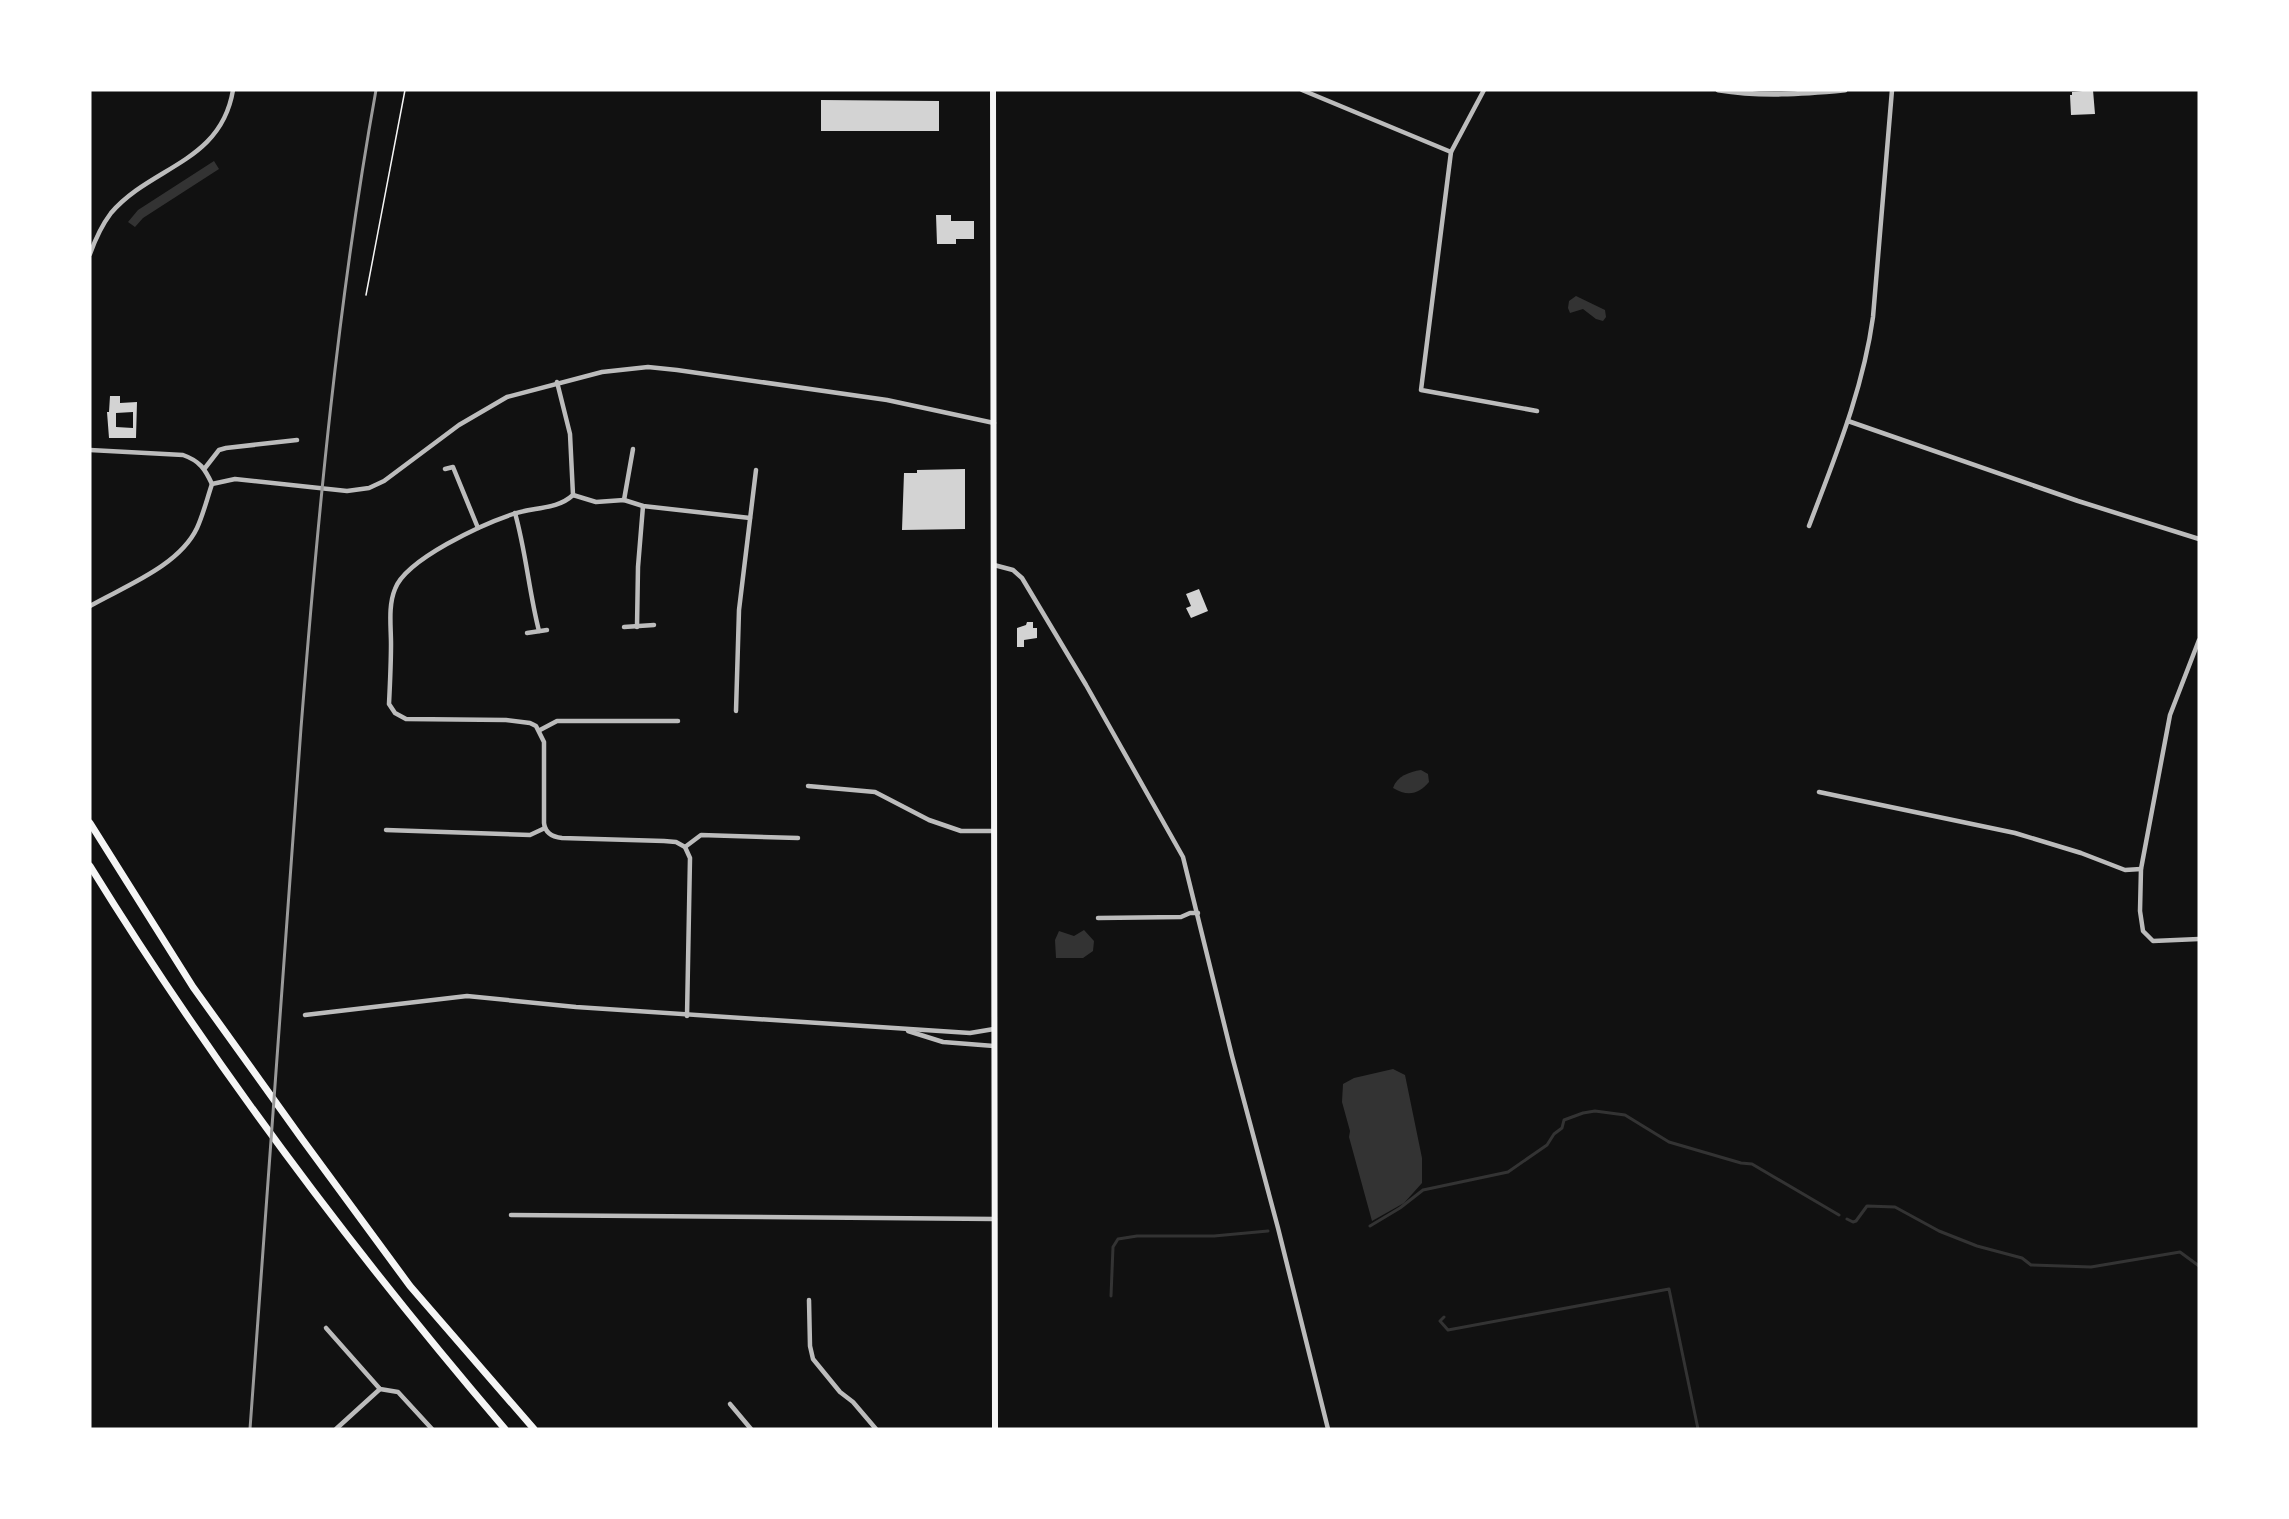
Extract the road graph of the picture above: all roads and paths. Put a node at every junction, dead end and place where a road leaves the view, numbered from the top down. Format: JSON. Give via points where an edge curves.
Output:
{"nodes":[{"id":1,"x":233,"y":90,"type":"edge"},
{"id":2,"x":405,"y":90,"type":"edge"},
{"id":3,"x":993,"y":90,"type":"edge"},
{"id":4,"x":1302,"y":90,"type":"edge"},
{"id":5,"x":1484,"y":90,"type":"edge"},
{"id":6,"x":1718,"y":90,"type":"edge"},
{"id":7,"x":1845,"y":90,"type":"edge"},
{"id":8,"x":1892,"y":90,"type":"edge"},
{"id":9,"x":1451,"y":152,"type":"junction"},
{"id":10,"x":90,"y":254,"type":"edge"},
{"id":11,"x":366,"y":295,"type":"dead end"},
{"id":12,"x":557,"y":382,"type":"junction"},
{"id":13,"x":1537,"y":411,"type":"dead end"},
{"id":14,"x":1848,"y":420,"type":"junction"},
{"id":15,"x":994,"y":423,"type":"junction"},
{"id":16,"x":297,"y":440,"type":"dead end"},
{"id":17,"x":633,"y":449,"type":"dead end"},
{"id":18,"x":90,"y":450,"type":"edge"},
{"id":19,"x":205,"y":468,"type":"junction"},
{"id":20,"x":445,"y":469,"type":"dead end"},
{"id":21,"x":756,"y":470,"type":"dead end"},
{"id":22,"x":212,"y":484,"type":"junction"},
{"id":23,"x":573,"y":495,"type":"junction"},
{"id":24,"x":624,"y":500,"type":"junction"},
{"id":25,"x":643,"y":506,"type":"junction"},
{"id":26,"x":515,"y":513,"type":"junction"},
{"id":27,"x":750,"y":518,"type":"junction"},
{"id":28,"x":1809,"y":526,"type":"dead end"},
{"id":29,"x":478,"y":528,"type":"junction"},
{"id":30,"x":2199,"y":539,"type":"edge"},
{"id":31,"x":994,"y":565,"type":"junction"},
{"id":32,"x":90,"y":606,"type":"edge"},
{"id":33,"x":654,"y":625,"type":"dead end"},
{"id":34,"x":624,"y":627,"type":"dead end"},
{"id":35,"x":637,"y":627,"type":"junction"},
{"id":36,"x":547,"y":630,"type":"dead end"},
{"id":37,"x":539,"y":631,"type":"junction"},
{"id":38,"x":527,"y":633,"type":"dead end"},
{"id":39,"x":2199,"y":640,"type":"edge"},
{"id":40,"x":736,"y":711,"type":"dead end"},
{"id":41,"x":678,"y":721,"type":"dead end"},
{"id":42,"x":540,"y":730,"type":"junction"},
{"id":43,"x":808,"y":786,"type":"dead end"},
{"id":44,"x":1819,"y":792,"type":"dead end"},
{"id":45,"x":90,"y":823,"type":"edge"},
{"id":46,"x":545,"y":828,"type":"junction"},
{"id":47,"x":386,"y":830,"type":"dead end"},
{"id":48,"x":994,"y":831,"type":"junction"},
{"id":49,"x":798,"y":838,"type":"dead end"},
{"id":50,"x":686,"y":847,"type":"junction"},
{"id":51,"x":90,"y":866,"type":"edge"},
{"id":52,"x":2141,"y":869,"type":"junction"},
{"id":53,"x":1198,"y":913,"type":"junction"},
{"id":54,"x":1098,"y":918,"type":"dead end"},
{"id":55,"x":2199,"y":939,"type":"edge"},
{"id":56,"x":305,"y":1015,"type":"dead end"},
{"id":57,"x":687,"y":1016,"type":"junction"},
{"id":58,"x":902,"y":1029,"type":"junction"},
{"id":59,"x":994,"y":1029,"type":"junction"},
{"id":60,"x":994,"y":1046,"type":"junction"},
{"id":61,"x":511,"y":1215,"type":"dead end"},
{"id":62,"x":995,"y":1219,"type":"junction"},
{"id":63,"x":809,"y":1300,"type":"dead end"},
{"id":64,"x":326,"y":1328,"type":"dead end"},
{"id":65,"x":380,"y":1389,"type":"junction"},
{"id":66,"x":730,"y":1404,"type":"dead end"},
{"id":67,"x":336,"y":1429,"type":"edge"},
{"id":68,"x":432,"y":1429,"type":"edge"},
{"id":69,"x":505,"y":1429,"type":"edge"},
{"id":70,"x":534,"y":1429,"type":"edge"},
{"id":71,"x":750,"y":1429,"type":"edge"},
{"id":72,"x":876,"y":1429,"type":"edge"},
{"id":73,"x":994,"y":1429,"type":"edge"},
{"id":74,"x":1328,"y":1429,"type":"edge"}],
"edges":[{"from":1,"to":10,"type":"street","via":[[224,118],[210,141],[112,213]]},
{"from":2,"to":11,"type":"path"},
{"from":3,"to":15,"type":"main road"},
{"from":4,"to":9,"type":"street"},
{"from":5,"to":9,"type":"street"},
{"from":6,"to":7,"type":"street","via":[[1791,95]]},
{"from":8,"to":14,"type":"street","via":[[1869,350]]},
{"from":9,"to":13,"type":"street","via":[[1421,390]]},
{"from":12,"to":15,"type":"street","via":[[648,367],[886,400]]},
{"from":12,"to":22,"type":"street","via":[[507,397],[459,425],[369,489],[347,491],[235,479]]},
{"from":12,"to":23,"type":"street","via":[[570,434]]},
{"from":14,"to":28,"type":"street"},
{"from":14,"to":30,"type":"street"},
{"from":15,"to":31,"type":"main road"},
{"from":16,"to":19,"type":"street","via":[[219,450]]},
{"from":17,"to":24,"type":"street"},
{"from":18,"to":19,"type":"street","via":[[183,456],[193,458]]},
{"from":19,"to":22,"type":"street"},
{"from":20,"to":29,"type":"street","via":[[453,467]]},
{"from":21,"to":27,"type":"street"},
{"from":22,"to":32,"type":"street","via":[[196,529],[182,550],[165,564]]},
{"from":23,"to":24,"type":"street","via":[[596,502]]},
{"from":23,"to":26,"type":"street","via":[[564,503]]},
{"from":24,"to":25,"type":"street"},
{"from":25,"to":27,"type":"street"},
{"from":25,"to":35,"type":"street"},
{"from":26,"to":29,"type":"street"},
{"from":26,"to":37,"type":"street"},
{"from":27,"to":40,"type":"street","via":[[739,610]]},
{"from":29,"to":42,"type":"street","via":[[412,566],[394,589],[389,704],[406,719],[506,720],[530,723]]},
{"from":31,"to":48,"type":"main road"},
{"from":31,"to":53,"type":"street","via":[[1013,570],[1022,578],[1080,674],[1181,852]]},
{"from":33,"to":35,"type":"street"},
{"from":34,"to":35,"type":"street"},
{"from":36,"to":37,"type":"street"},
{"from":37,"to":38,"type":"street"},
{"from":39,"to":52,"type":"street","via":[[2170,716]]},
{"from":41,"to":42,"type":"street","via":[[557,721]]},
{"from":42,"to":46,"type":"street","via":[[544,742]]},
{"from":43,"to":48,"type":"street","via":[[875,792],[929,820],[961,831]]},
{"from":44,"to":52,"type":"street","via":[[2015,833],[2125,870]]},
{"from":45,"to":70,"type":"highway","via":[[193,987],[302,1139],[410,1286]]},
{"from":46,"to":47,"type":"street","via":[[530,835]]},
{"from":46,"to":50,"type":"street","via":[[556,838],[664,841]]},
{"from":48,"to":59,"type":"main road"},
{"from":49,"to":50,"type":"street","via":[[701,835]]},
{"from":50,"to":57,"type":"street","via":[[690,858]]},
{"from":51,"to":69,"type":"highway","via":[[248,1106],[404,1309]]},
{"from":52,"to":55,"type":"street","via":[[2140,910],[2146,935],[2163,942]]},
{"from":53,"to":54,"type":"street","via":[[1181,917]]},
{"from":53,"to":74,"type":"street"},
{"from":56,"to":57,"type":"street","via":[[467,996]]},
{"from":57,"to":58,"type":"street"},
{"from":58,"to":59,"type":"street","via":[[970,1033]]},
{"from":58,"to":60,"type":"street","via":[[943,1042]]},
{"from":59,"to":60,"type":"main road"},
{"from":60,"to":62,"type":"main road"},
{"from":61,"to":62,"type":"street"},
{"from":62,"to":73,"type":"main road"},
{"from":63,"to":72,"type":"street","via":[[813,1359]]},
{"from":64,"to":65,"type":"street"},
{"from":65,"to":67,"type":"street"},
{"from":65,"to":68,"type":"street","via":[[398,1392]]},
{"from":66,"to":71,"type":"street"}]}
